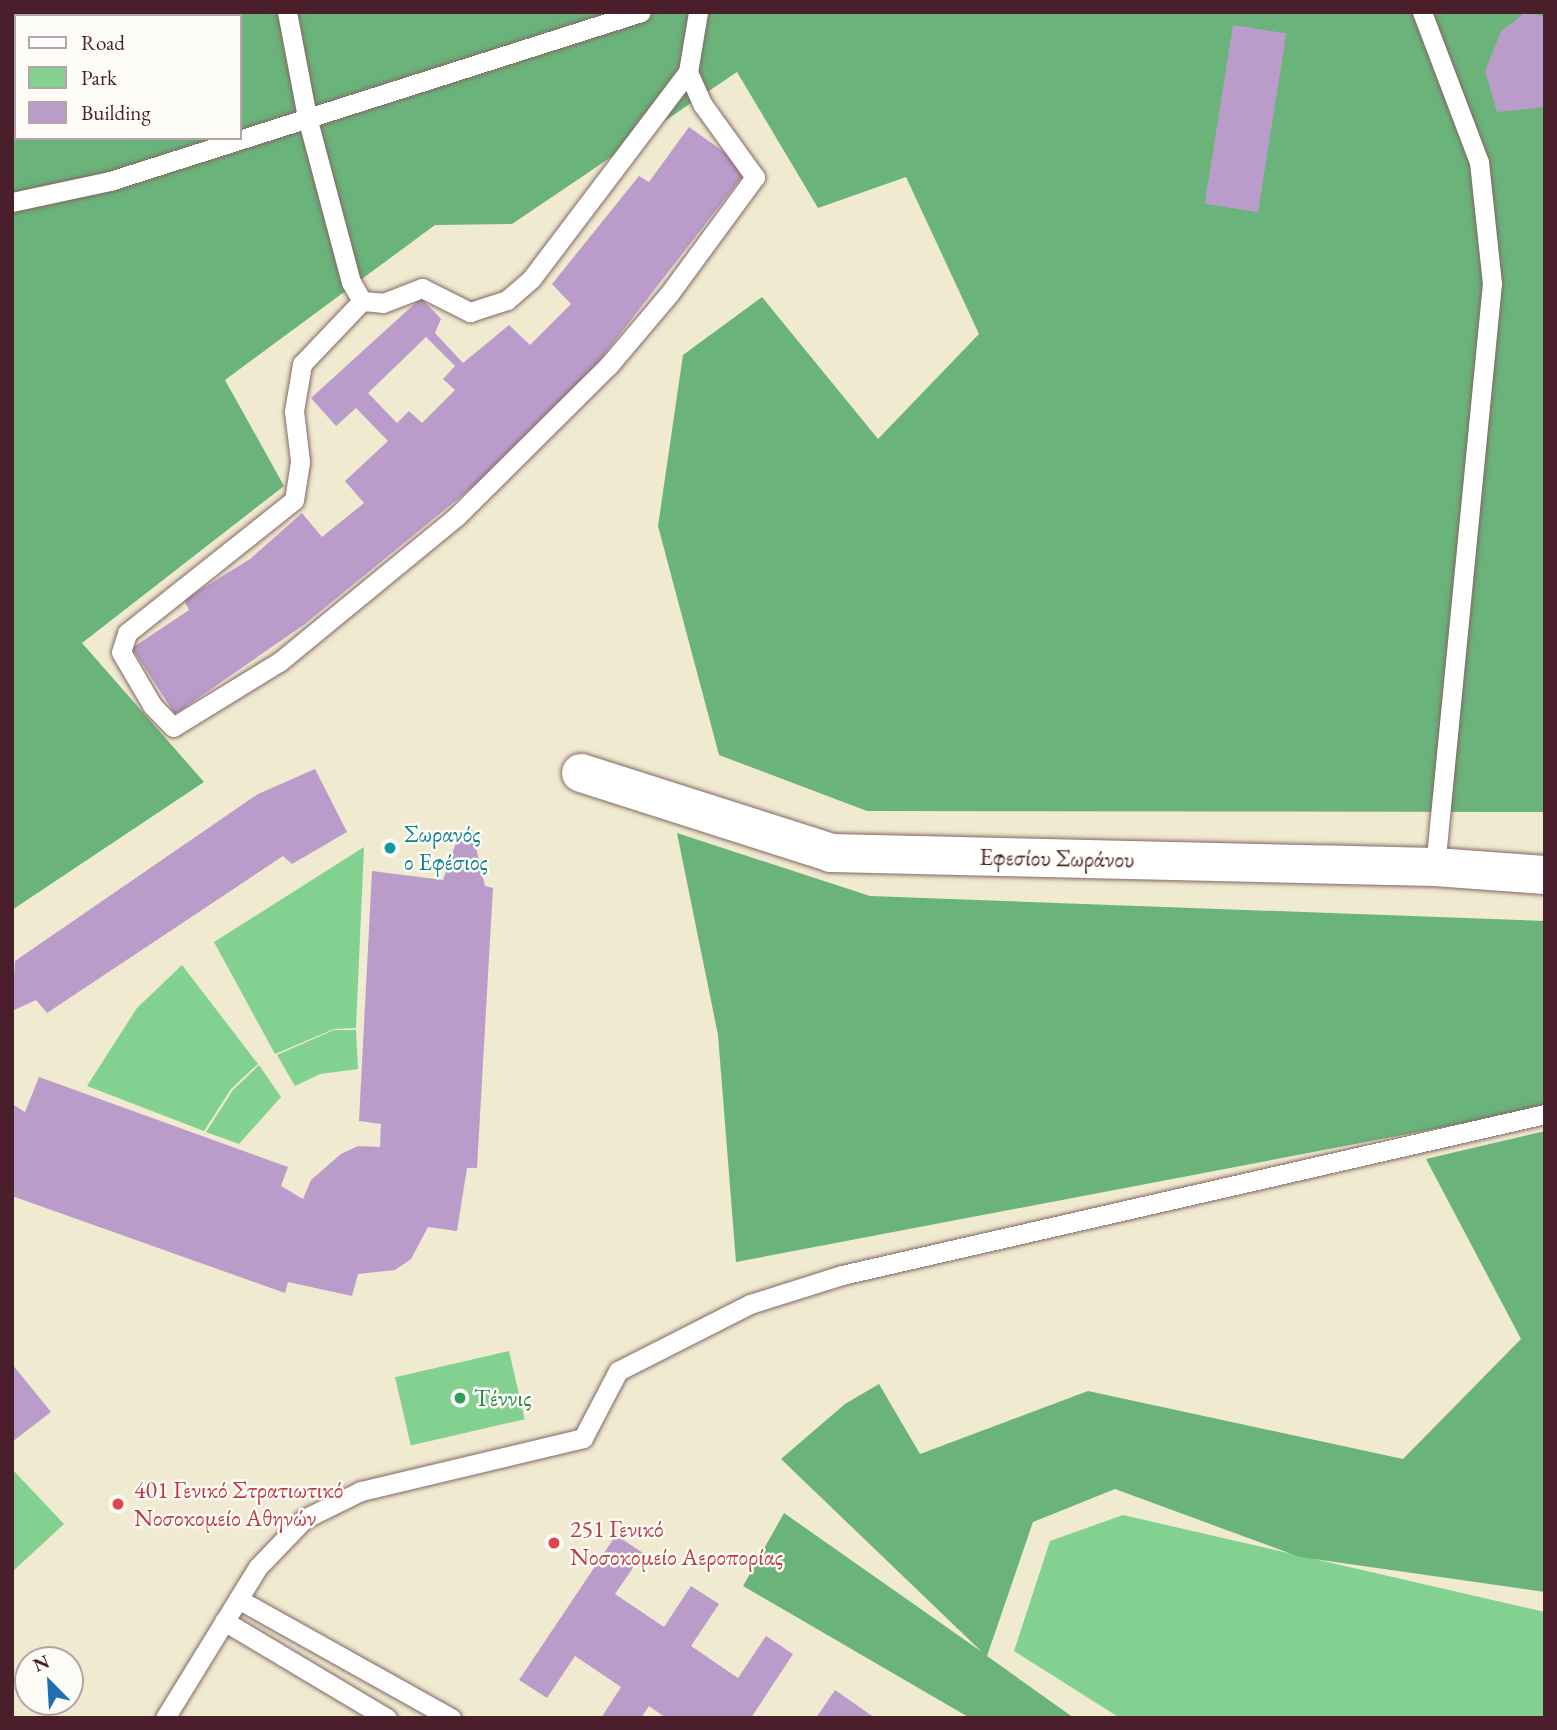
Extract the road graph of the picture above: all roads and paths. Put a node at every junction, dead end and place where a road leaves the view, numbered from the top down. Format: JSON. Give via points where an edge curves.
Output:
{"nodes":[{"id":1,"x":286,"y":12,"type":"edge"},
{"id":2,"x":641,"y":12,"type":"edge"},
{"id":3,"x":698,"y":12,"type":"edge"},
{"id":4,"x":1422,"y":12,"type":"edge"},
{"id":5,"x":688,"y":72,"type":"junction"},
{"id":6,"x":307,"y":117,"type":"junction"},
{"id":7,"x":242,"y":138,"type":"edge"},
{"id":8,"x":236,"y":140,"type":"edge"},
{"id":9,"x":12,"y":202,"type":"edge"},
{"id":10,"x":362,"y":301,"type":"junction"},
{"id":11,"x":581,"y":773,"type":"dead end"},
{"id":12,"x":1435,"y":867,"type":"junction"},
{"id":13,"x":1545,"y":875,"type":"edge"},
{"id":14,"x":1545,"y":1114,"type":"edge"},
{"id":15,"x":238,"y":1599,"type":"junction"},
{"id":16,"x":224,"y":1621,"type":"junction"},
{"id":17,"x":165,"y":1718,"type":"edge"},
{"id":18,"x":387,"y":1718,"type":"edge"},
{"id":19,"x":451,"y":1718,"type":"edge"}],
"edges":[{"from":1,"to":6,"type":"lane"},
{"from":2,"to":6,"type":"lane"},
{"from":3,"to":5,"type":"lane"},
{"from":4,"to":12,"type":"lane","via":[[1479,162],[1492,283]]},
{"from":5,"to":10,"type":"lane","via":[[532,278],[507,300],[470,312],[422,288],[383,303]]},
{"from":5,"to":10,"type":"lane","via":[[703,105],[755,177],[669,294],[609,365],[457,516],[279,662],[173,727],[152,705],[121,652],[127,633],[294,500],[300,461],[294,411],[302,365]]},
{"from":6,"to":7,"type":"lane"},
{"from":6,"to":10,"type":"lane","via":[[351,282]]},
{"from":8,"to":9,"type":"lane","via":[[110,181]]},
{"from":11,"to":12,"type":"street","name":"Εφεσίου Σωράνου","via":[[831,853]]},
{"from":12,"to":13,"type":"street","name":"Εφεσίου Σωράνου"},
{"from":14,"to":15,"type":"lane","via":[[842,1275],[750,1304],[618,1371],[583,1438],[361,1491],[304,1519],[258,1567]]},
{"from":15,"to":16,"type":"lane"},
{"from":15,"to":19,"type":"lane"},
{"from":16,"to":17,"type":"lane"},
{"from":16,"to":18,"type":"lane"}]}
